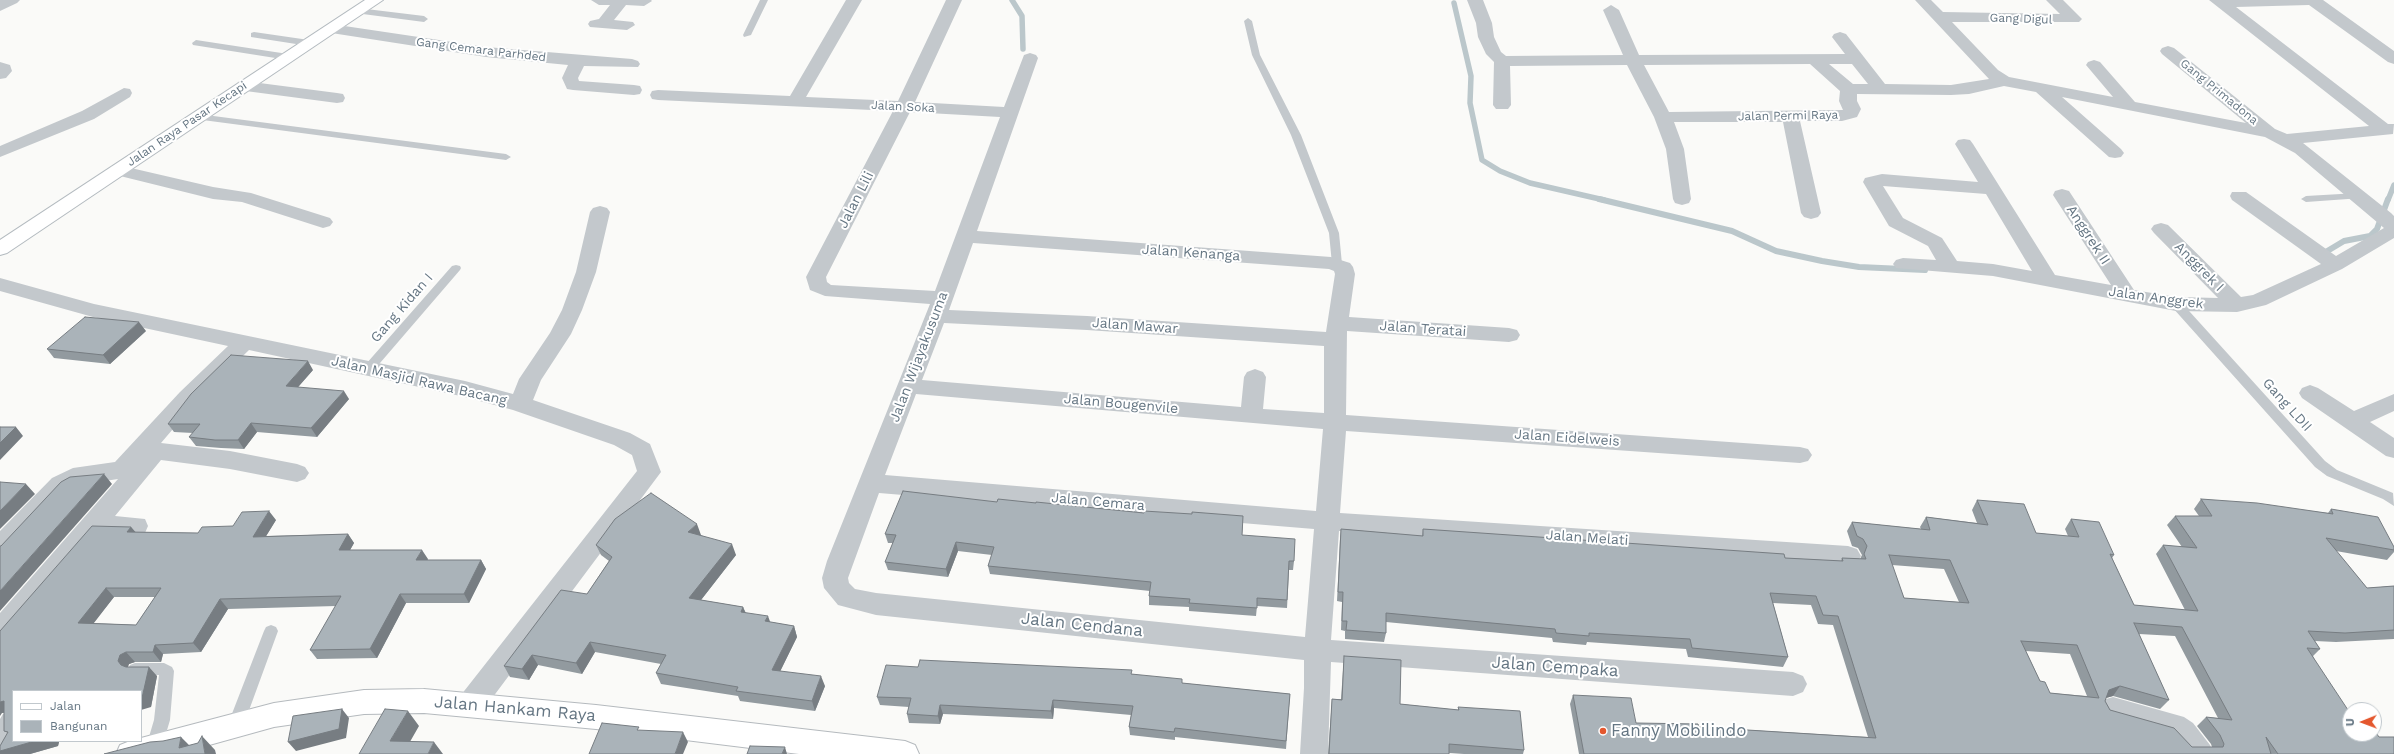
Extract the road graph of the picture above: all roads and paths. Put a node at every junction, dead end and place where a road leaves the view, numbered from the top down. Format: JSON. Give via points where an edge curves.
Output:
{"nodes":[{"id":1,"x":12,"y":0,"type":"edge"},
{"id":2,"x":374,"y":0,"type":"edge"},
{"id":3,"x":599,"y":0,"type":"edge"},
{"id":4,"x":622,"y":0,"type":"edge"},
{"id":5,"x":764,"y":0,"type":"edge"},
{"id":6,"x":854,"y":0,"type":"edge"},
{"id":7,"x":954,"y":0,"type":"edge"},
{"id":8,"x":1475,"y":0,"type":"edge"},
{"id":9,"x":1923,"y":0,"type":"edge"},
{"id":10,"x":2054,"y":0,"type":"edge"},
{"id":11,"x":2313,"y":0,"type":"edge"},
{"id":12,"x":644,"y":1,"type":"dead end"},
{"id":13,"x":2219,"y":1,"type":"edge"},
{"id":14,"x":0,"y":6,"type":"edge"},
{"id":15,"x":1611,"y":10,"type":"dead end"},
{"id":16,"x":358,"y":11,"type":"junction"},
{"id":17,"x":1939,"y":17,"type":"junction"},
{"id":18,"x":424,"y":19,"type":"dead end"},
{"id":19,"x":1248,"y":21,"type":"dead end"},
{"id":20,"x":627,"y":25,"type":"dead end"},
{"id":21,"x":331,"y":29,"type":"junction"},
{"id":22,"x":747,"y":34,"type":"dead end"},
{"id":23,"x":254,"y":35,"type":"dead end"},
{"id":24,"x":1840,"y":37,"type":"dead end"},
{"id":25,"x":196,"y":43,"type":"dead end"},
{"id":26,"x":309,"y":43,"type":"junction"},
{"id":27,"x":2168,"y":51,"type":"dead end"},
{"id":28,"x":288,"y":57,"type":"junction"},
{"id":29,"x":1030,"y":58,"type":"dead end"},
{"id":30,"x":1858,"y":59,"type":"junction"},
{"id":31,"x":2394,"y":59,"type":"edge"},
{"id":32,"x":1815,"y":60,"type":"junction"},
{"id":33,"x":578,"y":61,"type":"junction"},
{"id":34,"x":1502,"y":61,"type":"junction"},
{"id":35,"x":1634,"y":62,"type":"junction"},
{"id":36,"x":632,"y":64,"type":"dead end"},
{"id":37,"x":2094,"y":65,"type":"dead end"},
{"id":38,"x":0,"y":66,"type":"edge"},
{"id":39,"x":0,"y":74,"type":"edge"},
{"id":40,"x":2004,"y":81,"type":"junction"},
{"id":41,"x":244,"y":86,"type":"junction"},
{"id":42,"x":2041,"y":88,"type":"junction"},
{"id":43,"x":1880,"y":89,"type":"junction"},
{"id":44,"x":634,"y":90,"type":"dead end"},
{"id":45,"x":1849,"y":90,"type":"junction"},
{"id":46,"x":124,"y":93,"type":"dead end"},
{"id":47,"x":658,"y":95,"type":"dead end"},
{"id":48,"x":337,"y":98,"type":"dead end"},
{"id":49,"x":795,"y":102,"type":"junction"},
{"id":50,"x":1502,"y":105,"type":"dead end"},
{"id":51,"x":2130,"y":106,"type":"junction"},
{"id":52,"x":904,"y":107,"type":"junction"},
{"id":53,"x":1010,"y":112,"type":"junction"},
{"id":54,"x":1790,"y":116,"type":"junction"},
{"id":55,"x":198,"y":117,"type":"junction"},
{"id":56,"x":1663,"y":117,"type":"junction"},
{"id":57,"x":2389,"y":129,"type":"edge"},
{"id":58,"x":2278,"y":136,"type":"junction"},
{"id":59,"x":1964,"y":144,"type":"dead end"},
{"id":60,"x":0,"y":152,"type":"edge"},
{"id":61,"x":2115,"y":153,"type":"dead end"},
{"id":62,"x":506,"y":157,"type":"dead end"},
{"id":63,"x":118,"y":170,"type":"junction"},
{"id":64,"x":1992,"y":189,"type":"junction"},
{"id":65,"x":2062,"y":196,"type":"dead end"},
{"id":66,"x":2239,"y":196,"type":"dead end"},
{"id":67,"x":1682,"y":199,"type":"dead end"},
{"id":68,"x":2306,"y":199,"type":"dead end"},
{"id":69,"x":2363,"y":201,"type":"junction"},
{"id":70,"x":600,"y":212,"type":"dead end"},
{"id":71,"x":1811,"y":213,"type":"dead end"},
{"id":72,"x":323,"y":222,"type":"dead end"},
{"id":73,"x":2392,"y":222,"type":"edge"},
{"id":74,"x":2161,"y":229,"type":"dead end"},
{"id":75,"x":964,"y":236,"type":"junction"},
{"id":76,"x":0,"y":249,"type":"edge"},
{"id":77,"x":1337,"y":264,"type":"junction"},
{"id":78,"x":1902,"y":264,"type":"dead end"},
{"id":79,"x":2335,"y":265,"type":"junction"},
{"id":80,"x":1950,"y":266,"type":"junction"},
{"id":81,"x":456,"y":268,"type":"dead end"},
{"id":82,"x":2048,"y":280,"type":"junction"},
{"id":83,"x":0,"y":284,"type":"edge"},
{"id":84,"x":2127,"y":295,"type":"junction"},
{"id":85,"x":2176,"y":304,"type":"junction"},
{"id":86,"x":2236,"y":305,"type":"junction"},
{"id":87,"x":939,"y":307,"type":"junction"},
{"id":88,"x":1336,"y":332,"type":"junction"},
{"id":89,"x":1509,"y":335,"type":"dead end"},
{"id":90,"x":244,"y":343,"type":"junction"},
{"id":91,"x":370,"y":367,"type":"junction"},
{"id":92,"x":1255,"y":377,"type":"dead end"},
{"id":93,"x":908,"y":386,"type":"junction"},
{"id":94,"x":2310,"y":393,"type":"dead end"},
{"id":95,"x":2394,"y":402,"type":"edge"},
{"id":96,"x":520,"y":404,"type":"junction"},
{"id":97,"x":1252,"y":416,"type":"junction"},
{"id":98,"x":2352,"y":421,"type":"junction"},
{"id":99,"x":1335,"y":422,"type":"junction"},
{"id":100,"x":150,"y":450,"type":"junction"},
{"id":101,"x":2394,"y":450,"type":"edge"},
{"id":102,"x":1800,"y":455,"type":"dead end"},
{"id":103,"x":298,"y":473,"type":"dead end"},
{"id":104,"x":871,"y":483,"type":"junction"},
{"id":105,"x":2394,"y":501,"type":"edge"},
{"id":106,"x":1326,"y":521,"type":"junction"},
{"id":107,"x":93,"y":524,"type":"junction"},
{"id":108,"x":136,"y":526,"type":"dead end"},
{"id":109,"x":0,"y":547,"type":"edge"},
{"id":110,"x":1848,"y":556,"type":"dead end"},
{"id":111,"x":847,"y":598,"type":"joint"},
{"id":112,"x":0,"y":631,"type":"edge"},
{"id":113,"x":271,"y":631,"type":"dead end"},
{"id":114,"x":1317,"y":650,"type":"junction"},
{"id":115,"x":135,"y":669,"type":"edge"},
{"id":116,"x":1794,"y":684,"type":"dead end"},
{"id":117,"x":471,"y":704,"type":"junction"},
{"id":118,"x":2113,"y":709,"type":"edge"},
{"id":119,"x":236,"y":724,"type":"junction"},
{"id":120,"x":12,"y":725,"type":"edge"},
{"id":121,"x":1314,"y":742,"type":"edge"},
{"id":122,"x":0,"y":744,"type":"edge"},
{"id":123,"x":142,"y":750,"type":"edge"},
{"id":124,"x":905,"y":754,"type":"edge"},
{"id":125,"x":2200,"y":754,"type":"edge"}],
"edges":[{"from":1,"to":14,"type":"street"},
{"from":2,"to":16,"type":"street","name":"Jalan Raya Pasar Kecapi"},
{"from":3,"to":4,"type":"street"},
{"from":4,"to":12,"type":"street"},
{"from":4,"to":20,"type":"street","via":[[600,24]]},
{"from":5,"to":22,"type":"lane"},
{"from":6,"to":49,"type":"street"},
{"from":7,"to":52,"type":"street","name":"Jalan Lili"},
{"from":8,"to":34,"type":"street","via":[[1488,42],[1494,54]]},
{"from":9,"to":17,"type":"street"},
{"from":10,"to":17,"type":"street","name":"Gang Digul","via":[[2074,19]]},
{"from":11,"to":13,"type":"street"},
{"from":11,"to":31,"type":"street"},
{"from":13,"to":57,"type":"street"},
{"from":15,"to":35,"type":"street"},
{"from":16,"to":18,"type":"lane"},
{"from":16,"to":21,"type":"street","name":"Jalan Raya Pasar Kecapi"},
{"from":17,"to":40,"type":"street","via":[[1992,74]]},
{"from":19,"to":77,"type":"lane","via":[[1256,55],[1296,135],[1334,233]]},
{"from":21,"to":26,"type":"street","name":"Jalan Raya Pasar Kecapi"},
{"from":21,"to":33,"type":"street","name":"Gang Cemara Parhded","via":[[463,49]]},
{"from":23,"to":26,"type":"lane"},
{"from":24,"to":30,"type":"street"},
{"from":25,"to":28,"type":"lane"},
{"from":26,"to":28,"type":"street","name":"Jalan Raya Pasar Kecapi"},
{"from":27,"to":58,"type":"street","name":"Gang Primadona"},
{"from":28,"to":41,"type":"street","name":"Jalan Raya Pasar Kecapi"},
{"from":29,"to":53,"type":"street","name":"Jalan Wijayakusuma"},
{"from":30,"to":32,"type":"street"},
{"from":30,"to":43,"type":"street"},
{"from":32,"to":35,"type":"street"},
{"from":32,"to":45,"type":"street"},
{"from":33,"to":36,"type":"street","name":"Gang Cemara Parhded"},
{"from":33,"to":44,"type":"street","via":[[570,78],[573,85]]},
{"from":34,"to":35,"type":"street"},
{"from":34,"to":50,"type":"street"},
{"from":35,"to":56,"type":"street"},
{"from":37,"to":51,"type":"street"},
{"from":38,"to":39,"type":"street","via":[[4,71]]},
{"from":40,"to":42,"type":"street"},
{"from":40,"to":43,"type":"street","name":"Jalan Permi Raya","via":[[1957,90]]},
{"from":41,"to":48,"type":"street"},
{"from":41,"to":55,"type":"street","name":"Jalan Raya Pasar Kecapi"},
{"from":42,"to":51,"type":"street"},
{"from":42,"to":61,"type":"street"},
{"from":43,"to":45,"type":"street","name":"Jalan Permi Raya"},
{"from":45,"to":54,"type":"street","name":"Jalan Permi Raya","via":[[1851,113],[1842,116]]},
{"from":46,"to":60,"type":"street","via":[[88,115]]},
{"from":47,"to":49,"type":"street","name":"Jalan Soka"},
{"from":49,"to":52,"type":"street","name":"Jalan Soka"},
{"from":51,"to":58,"type":"street"},
{"from":52,"to":53,"type":"street","name":"Jalan Soka"},
{"from":52,"to":87,"type":"street","name":"Jalan Lili","via":[[816,277],[817,285],[825,290],[852,295]]},
{"from":53,"to":75,"type":"street","name":"Jalan Wijayakusuma","via":[[993,165]]},
{"from":54,"to":56,"type":"street","name":"Jalan Permi Raya"},
{"from":54,"to":71,"type":"street"},
{"from":55,"to":62,"type":"lane"},
{"from":55,"to":63,"type":"street","name":"Jalan Raya Pasar Kecapi"},
{"from":56,"to":67,"type":"street","via":[[1675,149]]},
{"from":57,"to":58,"type":"street"},
{"from":58,"to":69,"type":"street","via":[[2301,149]]},
{"from":59,"to":64,"type":"street"},
{"from":63,"to":72,"type":"street","via":[[213,193],[244,197]]},
{"from":63,"to":76,"type":"street","name":"Jalan Raya Pasar Kecapi"},
{"from":64,"to":80,"type":"street","via":[[1882,180],[1872,182],[1896,222],[1935,242]]},
{"from":64,"to":82,"type":"street"},
{"from":65,"to":84,"type":"street","name":"Anggrek II"},
{"from":66,"to":79,"type":"street"},
{"from":68,"to":69,"type":"lane"},
{"from":69,"to":73,"type":"street"},
{"from":70,"to":96,"type":"street","via":[[586,272],[572,310],[560,334],[530,379]]},
{"from":73,"to":79,"type":"street","name":"Jalan Anggrek"},
{"from":74,"to":86,"type":"street","name":"Anggrek I"},
{"from":75,"to":77,"type":"street","name":"Jalan Kenanga"},
{"from":75,"to":87,"type":"street","name":"Jalan Wijayakusuma"},
{"from":77,"to":88,"type":"street","via":[[1343,267],[1345,274]]},
{"from":78,"to":80,"type":"street","name":"Jalan Anggrek"},
{"from":79,"to":86,"type":"street","name":"Jalan Anggrek","via":[[2259,300]]},
{"from":80,"to":82,"type":"street","name":"Jalan Anggrek","via":[[1993,270]]},
{"from":81,"to":91,"type":"lane","name":"Gang Kidan I"},
{"from":82,"to":84,"type":"street","name":"Jalan Anggrek"},
{"from":83,"to":90,"type":"street","name":"Jalan Masjid Rawa Bacang","via":[[93,310]]},
{"from":84,"to":85,"type":"street","name":"Jalan Anggrek"},
{"from":85,"to":86,"type":"street","name":"Jalan Anggrek"},
{"from":85,"to":105,"type":"lane","name":"Gang LDII","via":[[2320,464],[2332,473],[2388,496]]},
{"from":87,"to":88,"type":"street","name":"Jalan Mawar","via":[[1087,323]]},
{"from":87,"to":93,"type":"street","name":"Jalan Wijayakusuma"},
{"from":88,"to":89,"type":"street","name":"Jalan Teratai"},
{"from":88,"to":99,"type":"street"},
{"from":90,"to":91,"type":"street","name":"Jalan Masjid Rawa Bacang"},
{"from":90,"to":100,"type":"street","via":[[188,397]]},
{"from":91,"to":96,"type":"street","name":"Jalan Masjid Rawa Bacang","via":[[396,376],[465,389]]},
{"from":92,"to":97,"type":"street"},
{"from":93,"to":97,"type":"street","name":"Jalan Bougenvile"},
{"from":93,"to":104,"type":"street","name":"Jalan Wijayakusuma"},
{"from":94,"to":98,"type":"street"},
{"from":95,"to":98,"type":"street"},
{"from":96,"to":117,"type":"street","name":"Jalan Masjid Rawa Bacang","via":[[622,439],[642,450],[649,472]]},
{"from":97,"to":99,"type":"street","name":"Jalan Bougenvile"},
{"from":98,"to":101,"type":"street"},
{"from":99,"to":102,"type":"street","name":"Jalan Eidelweis"},
{"from":99,"to":106,"type":"street"},
{"from":100,"to":103,"type":"street","via":[[230,460]]},
{"from":100,"to":107,"type":"street"},
{"from":100,"to":109,"type":"street","via":[[123,468],[110,473],[73,477],[60,484]]},
{"from":104,"to":106,"type":"street","name":"Jalan Cemara"},
{"from":104,"to":111,"type":"street","name":"Jalan Wijayakusuma","via":[[835,578],[837,588]]},
{"from":106,"to":110,"type":"street","name":"Jalan Melati"},
{"from":106,"to":114,"type":"street"},
{"from":107,"to":108,"type":"street"},
{"from":107,"to":112,"type":"street"},
{"from":111,"to":114,"type":"street","name":"Jalan Cendana","via":[[876,604]]},
{"from":113,"to":119,"type":"lane"},
{"from":114,"to":116,"type":"street","name":"Jalan Cempaka"},
{"from":114,"to":121,"type":"street","via":[[1318,688]]},
{"from":115,"to":123,"type":"lane","via":[[167,671],[163,715]]},
{"from":117,"to":119,"type":"street","name":"Jalan Hankam Raya","via":[[424,701],[364,702],[304,710]]},
{"from":117,"to":124,"type":"street","name":"Jalan Hankam Raya"},
{"from":118,"to":125,"type":"street","via":[[2174,726],[2183,732]]},
{"from":119,"to":123,"type":"street","name":"Jalan Hankam Raya"},
{"from":120,"to":122,"type":"street"}]}
